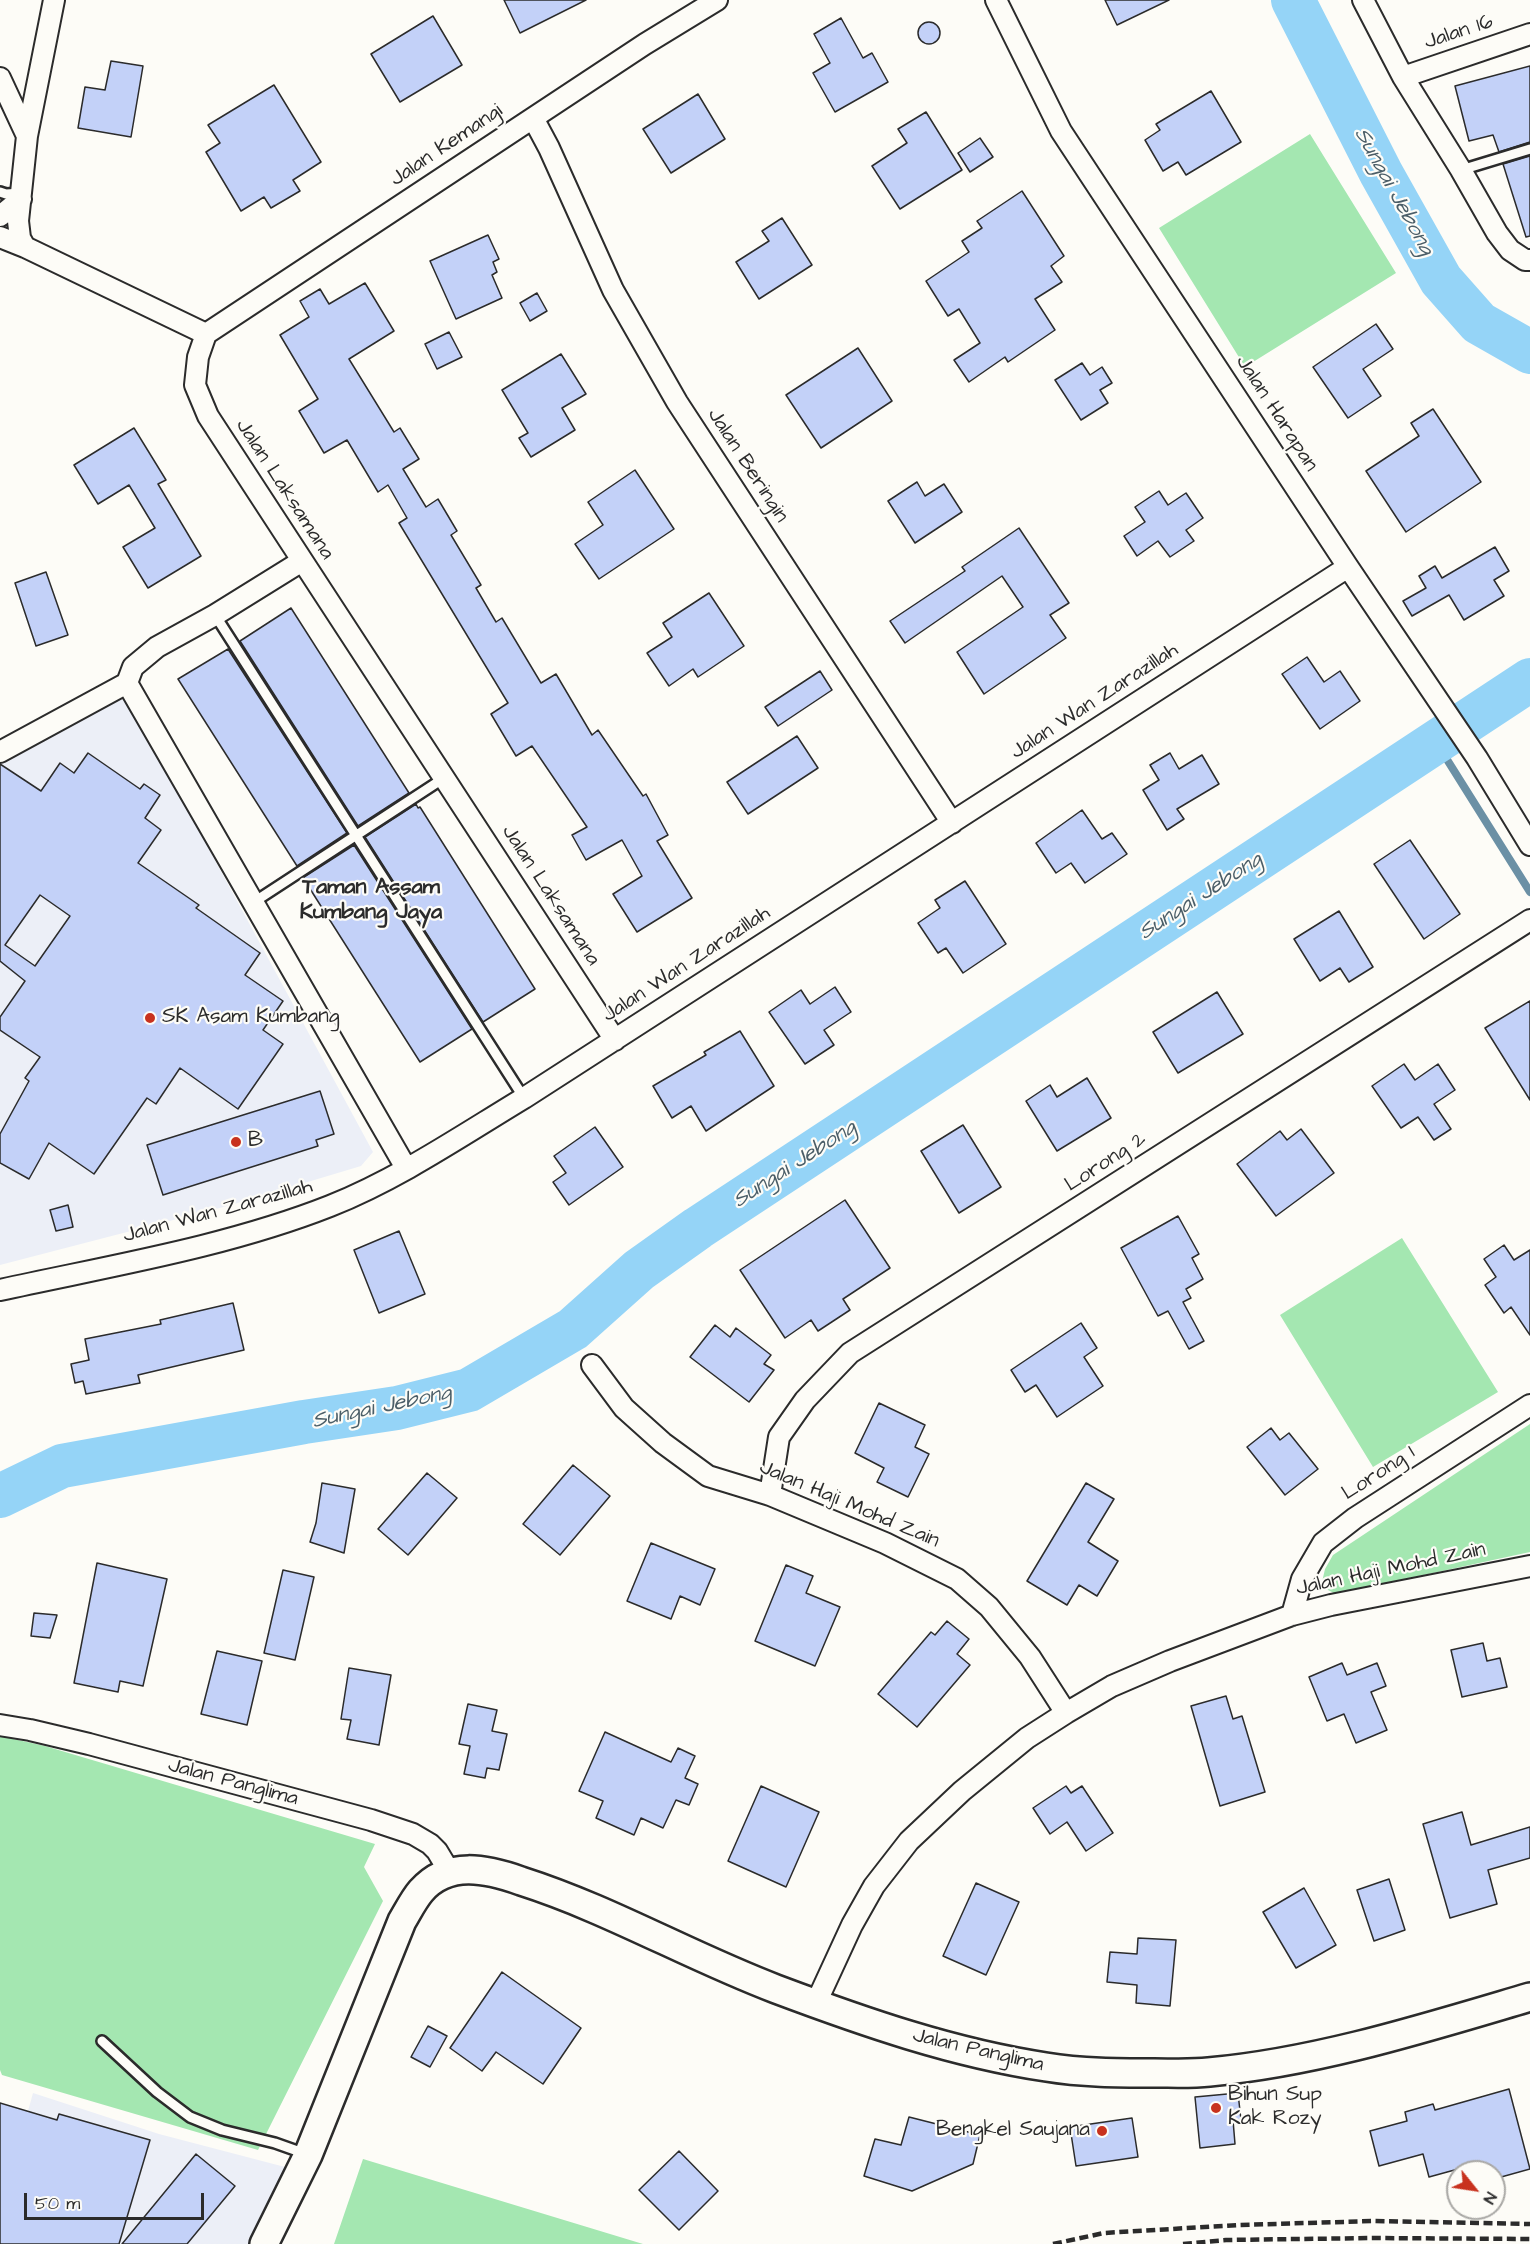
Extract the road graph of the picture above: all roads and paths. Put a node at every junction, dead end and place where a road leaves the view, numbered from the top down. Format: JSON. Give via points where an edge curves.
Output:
{"nodes":[{"id":1,"x":54,"y":0,"type":"edge"},
{"id":2,"x":717,"y":0,"type":"edge"},
{"id":3,"x":996,"y":0,"type":"edge"},
{"id":4,"x":1363,"y":0,"type":"edge"},
{"id":5,"x":1530,"y":34,"type":"edge"},
{"id":6,"x":1403,"y":77,"type":"junction"},
{"id":7,"x":0,"y":78,"type":"edge"},
{"id":8,"x":533,"y":118,"type":"junction"},
{"id":9,"x":27,"y":136,"type":"junction"},
{"id":10,"x":1530,"y":149,"type":"edge"},
{"id":11,"x":1461,"y":170,"type":"junction"},
{"id":12,"x":0,"y":192,"type":"edge"},
{"id":13,"x":21,"y":196,"type":"junction"},
{"id":14,"x":0,"y":216,"type":"edge"},
{"id":15,"x":0,"y":237,"type":"edge"},
{"id":16,"x":25,"y":247,"type":"junction"},
{"id":17,"x":1530,"y":260,"type":"edge"},
{"id":18,"x":206,"y":334,"type":"junction"},
{"id":19,"x":302,"y":561,"type":"junction"},
{"id":20,"x":1348,"y":567,"type":"junction"},
{"id":21,"x":215,"y":615,"type":"junction"},
{"id":22,"x":127,"y":683,"type":"junction"},
{"id":23,"x":0,"y":752,"type":"edge"},
{"id":24,"x":444,"y":778,"type":"junction"},
{"id":25,"x":952,"y":823,"type":"junction"},
{"id":26,"x":357,"y":834,"type":"junction"},
{"id":27,"x":1530,"y":845,"type":"edge"},
{"id":28,"x":254,"y":902,"type":"junction"},
{"id":29,"x":1530,"y":920,"type":"edge"},
{"id":30,"x":615,"y":1040,"type":"junction"},
{"id":31,"x":524,"y":1098,"type":"junction"},
{"id":32,"x":406,"y":1168,"type":"junction"},
{"id":33,"x":0,"y":1290,"type":"edge"},
{"id":34,"x":592,"y":1365,"type":"dead end"},
{"id":35,"x":1530,"y":1405,"type":"edge"},
{"id":36,"x":770,"y":1495,"type":"junction"},
{"id":37,"x":1530,"y":1566,"type":"edge"},
{"id":38,"x":1292,"y":1615,"type":"junction"},
{"id":39,"x":1066,"y":1713,"type":"junction"},
{"id":40,"x":0,"y":1725,"type":"edge"},
{"id":41,"x":448,"y":1871,"type":"junction"},
{"id":42,"x":1530,"y":1997,"type":"edge"},
{"id":43,"x":816,"y":2003,"type":"junction"},
{"id":44,"x":102,"y":2041,"type":"dead end"},
{"id":45,"x":308,"y":2155,"type":"junction"},
{"id":46,"x":264,"y":2244,"type":"edge"}],
"edges":[{"from":1,"to":9,"type":"street"},
{"from":2,"to":8,"type":"street","name":"Jalan Kemangi"},
{"from":3,"to":20,"type":"street","name":"Jalan Harapan","via":[[1061,131]]},
{"from":4,"to":6,"type":"street"},
{"from":5,"to":6,"type":"street","name":"Jalan 16"},
{"from":6,"to":11,"type":"street"},
{"from":7,"to":9,"type":"street"},
{"from":8,"to":18,"type":"street","name":"Jalan Kemangi"},
{"from":8,"to":25,"type":"street","name":"Jalan Beringin","via":[[613,290],[677,402]]},
{"from":9,"to":13,"type":"street"},
{"from":10,"to":11,"type":"lane"},
{"from":11,"to":17,"type":"street","via":[[1510,250]]},
{"from":12,"to":13,"type":"lane"},
{"from":13,"to":14,"type":"street"},
{"from":13,"to":16,"type":"street","via":[[18,221]]},
{"from":15,"to":16,"type":"street"},
{"from":16,"to":18,"type":"street"},
{"from":18,"to":19,"type":"street","name":"Jalan Laksamana","via":[[195,384],[208,416]]},
{"from":19,"to":21,"type":"street"},
{"from":19,"to":24,"type":"street","name":"Jalan Laksamana"},
{"from":20,"to":25,"type":"street","name":"Jalan Wan Zarazillah"},
{"from":20,"to":27,"type":"street","name":"Jalan Harapan","via":[[1477,758]]},
{"from":21,"to":22,"type":"street","via":[[157,647],[133,667]]},
{"from":21,"to":26,"type":"lane"},
{"from":22,"to":23,"type":"street"},
{"from":22,"to":28,"type":"street"},
{"from":24,"to":26,"type":"lane"},
{"from":24,"to":30,"type":"street","name":"Jalan Laksamana"},
{"from":25,"to":30,"type":"street","name":"Jalan Wan Zarazillah"},
{"from":26,"to":28,"type":"lane"},
{"from":26,"to":31,"type":"lane"},
{"from":28,"to":32,"type":"street"},
{"from":29,"to":36,"type":"street","name":"Lorong 2","via":[[850,1353],[806,1400],[779,1437]]},
{"from":30,"to":31,"type":"street","name":"Jalan Wan Zarazillah"},
{"from":31,"to":32,"type":"street","name":"Jalan Wan Zarazillah"},
{"from":32,"to":33,"type":"street","name":"Jalan Wan Zarazillah","via":[[331,1205],[264,1228],[168,1254]]},
{"from":34,"to":36,"type":"street","name":"Jalan Haji Mohd Zain","via":[[624,1408],[708,1476]]},
{"from":35,"to":38,"type":"street","name":"Lorong 1","via":[[1355,1518],[1323,1543],[1302,1579]]},
{"from":36,"to":39,"type":"street","name":"Jalan Haji Mohd Zain","via":[[885,1543],[957,1579],[989,1607],[1030,1657]]},
{"from":37,"to":38,"type":"street","name":"Jalan Haji Mohd Zain"},
{"from":38,"to":39,"type":"street","name":"Jalan Haji Mohd Zain","via":[[1112,1686]]},
{"from":39,"to":43,"type":"street","name":"Jalan Haji Mohd Zain","via":[[1017,1746],[909,1840],[874,1886]]},
{"from":40,"to":41,"type":"street","name":"Jalan Panglima","via":[[89,1744],[392,1827],[430,1844]]},
{"from":41,"to":43,"type":"main road","name":"Jalan Panglima","via":[[474,1869],[525,1882]]},
{"from":41,"to":45,"type":"main road","via":[[421,1891],[402,1921]]},
{"from":42,"to":43,"type":"main road","name":"Jalan Panglima","via":[[1339,2051],[1207,2073],[1049,2068],[912,2037]]},
{"from":44,"to":45,"type":"lane","via":[[190,2117]]},
{"from":45,"to":46,"type":"main road"}]}
